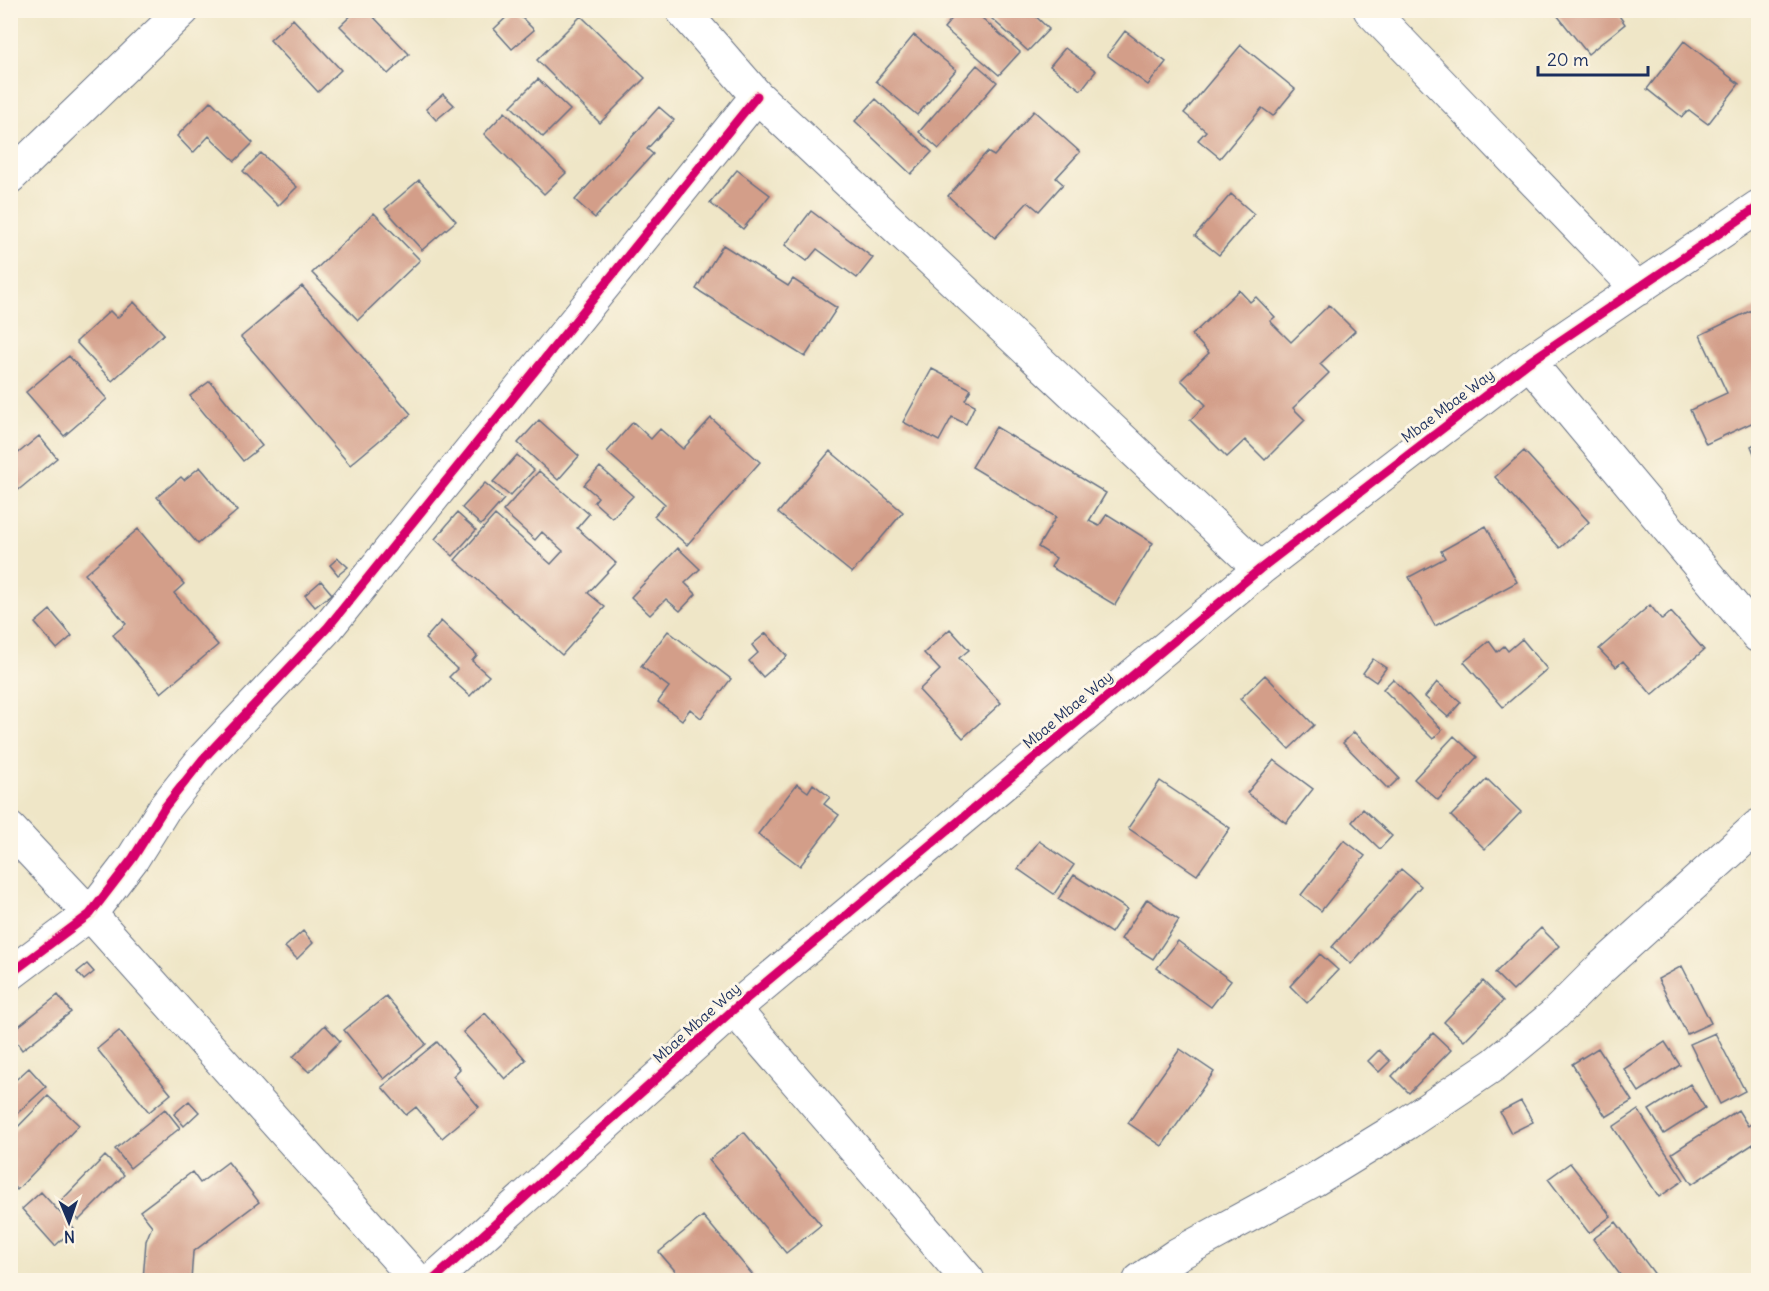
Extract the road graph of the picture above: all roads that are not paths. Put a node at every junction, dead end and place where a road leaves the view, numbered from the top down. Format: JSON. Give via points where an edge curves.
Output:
{"nodes":[{"id":1,"x":183,"y":10,"type":"edge"},
{"id":2,"x":682,"y":10,"type":"edge"},
{"id":3,"x":1370,"y":10,"type":"edge"},
{"id":4,"x":757,"y":96,"type":"junction"},
{"id":5,"x":10,"y":177,"type":"edge"},
{"id":6,"x":1758,"y":207,"type":"edge"},
{"id":7,"x":1638,"y":289,"type":"junction"},
{"id":8,"x":1529,"y":362,"type":"junction"},
{"id":9,"x":1260,"y":569,"type":"junction"},
{"id":10,"x":1758,"y":636,"type":"edge"},
{"id":11,"x":1758,"y":826,"type":"edge"},
{"id":12,"x":10,"y":829,"type":"edge"},
{"id":13,"x":90,"y":914,"type":"junction"},
{"id":14,"x":10,"y":974,"type":"edge"},
{"id":15,"x":734,"y":1009,"type":"junction"},
{"id":16,"x":417,"y":1281,"type":"edge"},
{"id":17,"x":433,"y":1281,"type":"edge"},
{"id":18,"x":968,"y":1281,"type":"edge"},
{"id":19,"x":1140,"y":1281,"type":"edge"}],
"edges":[{"from":1,"to":5,"type":"street"},
{"from":2,"to":4,"type":"street"},
{"from":3,"to":7,"type":"street"},
{"from":4,"to":9,"type":"street"},
{"from":4,"to":13,"type":"street","via":[[328,627],[203,759]]},
{"from":6,"to":7,"type":"street","name":"Mbae Mbae Way"},
{"from":7,"to":8,"type":"street","name":"Mbae Mbae Way"},
{"from":8,"to":9,"type":"street","name":"Mbae Mbae Way"},
{"from":8,"to":10,"type":"street"},
{"from":9,"to":15,"type":"street","name":"Mbae Mbae Way"},
{"from":11,"to":19,"type":"street","via":[[1553,1016],[1495,1064],[1314,1180],[1178,1254]]},
{"from":12,"to":13,"type":"street"},
{"from":13,"to":14,"type":"street"},
{"from":13,"to":16,"type":"street"},
{"from":15,"to":17,"type":"street","name":"Mbae Mbae Way"},
{"from":15,"to":18,"type":"street"}]}
